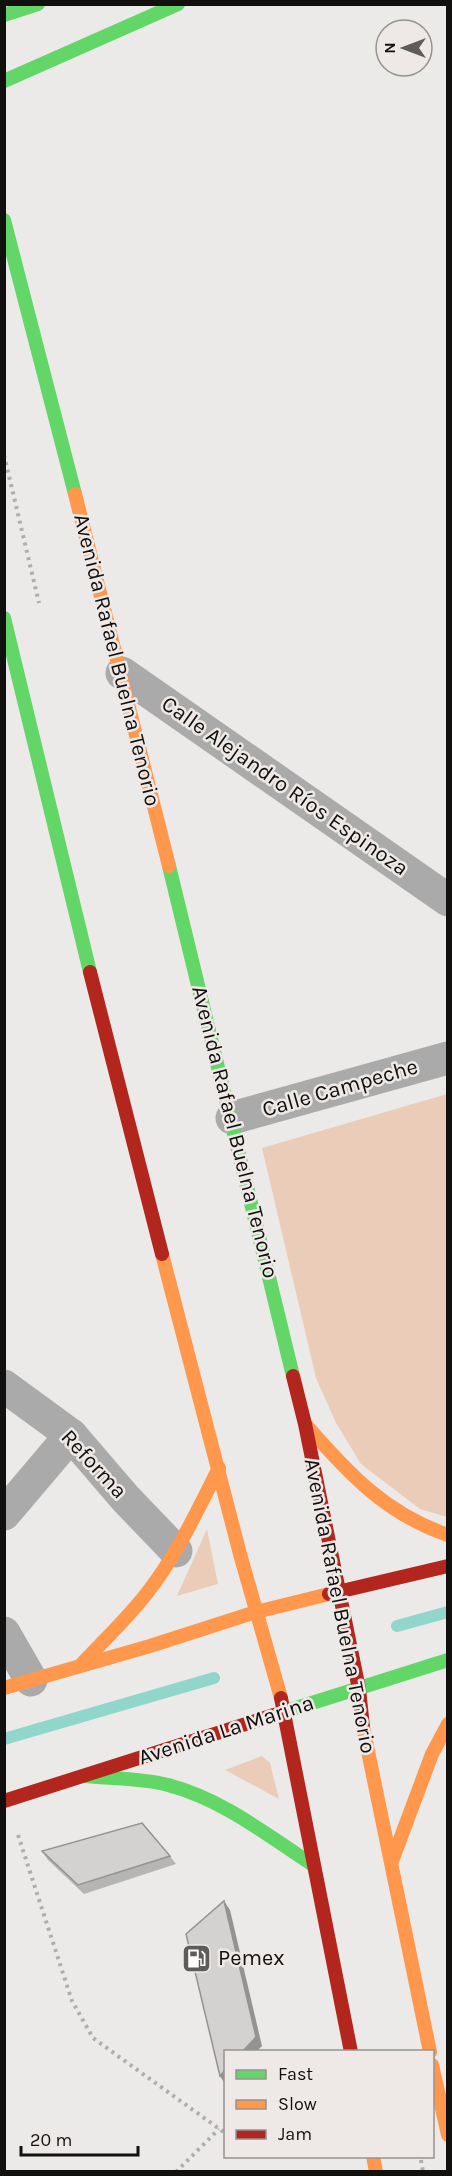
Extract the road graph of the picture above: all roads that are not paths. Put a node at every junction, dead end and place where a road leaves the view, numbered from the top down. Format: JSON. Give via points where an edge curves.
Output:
{"nodes":[{"id":1,"x":38,"y":4,"type":"edge"},
{"id":2,"x":178,"y":4,"type":"edge"},
{"id":3,"x":4,"y":15,"type":"edge"},
{"id":4,"x":4,"y":81,"type":"edge"},
{"id":5,"x":4,"y":220,"type":"edge"},
{"id":6,"x":4,"y":618,"type":"edge"},
{"id":7,"x":122,"y":673,"type":"junction"},
{"id":8,"x":447,"y":900,"type":"edge"},
{"id":9,"x":447,"y":1058,"type":"edge"},
{"id":10,"x":232,"y":1118,"type":"junction"},
{"id":11,"x":4,"y":1386,"type":"edge"},
{"id":12,"x":305,"y":1424,"type":"junction"},
{"id":13,"x":71,"y":1435,"type":"junction"},
{"id":14,"x":219,"y":1468,"type":"junction"},
{"id":15,"x":4,"y":1514,"type":"edge"},
{"id":16,"x":447,"y":1535,"type":"edge"},
{"id":17,"x":176,"y":1551,"type":"junction"},
{"id":18,"x":447,"y":1566,"type":"edge"},
{"id":19,"x":339,"y":1593,"type":"junction"},
{"id":20,"x":256,"y":1612,"type":"junction"},
{"id":21,"x":4,"y":1633,"type":"edge"},
{"id":22,"x":447,"y":1660,"type":"edge"},
{"id":23,"x":81,"y":1665,"type":"junction"},
{"id":24,"x":18,"y":1684,"type":"edge"},
{"id":25,"x":359,"y":1689,"type":"junction"},
{"id":26,"x":285,"y":1712,"type":"junction"},
{"id":27,"x":447,"y":1724,"type":"edge"},
{"id":28,"x":86,"y":1776,"type":"junction"},
{"id":29,"x":6,"y":1801,"type":"edge"},
{"id":30,"x":392,"y":1861,"type":"junction"},
{"id":31,"x":313,"y":1865,"type":"junction"},
{"id":32,"x":351,"y":2050,"type":"edge"},
{"id":33,"x":430,"y":2050,"type":"edge"},
{"id":34,"x":434,"y":2074,"type":"edge"},
{"id":35,"x":447,"y":2135,"type":"edge"}],
"edges":[{"from":1,"to":3,"type":"main road"},
{"from":2,"to":4,"type":"main road"},
{"from":5,"to":7,"type":"main road","name":"Avenida Rafael Buelna Tenorio"},
{"from":6,"to":14,"type":"main road","via":[[104,1028]]},
{"from":7,"to":8,"type":"street","name":"Calle Alejandro Ríos Espinoza"},
{"from":7,"to":10,"type":"main road","name":"Avenida Rafael Buelna Tenorio"},
{"from":9,"to":10,"type":"street","name":"Calle Campeche"},
{"from":10,"to":12,"type":"main road","name":"Avenida Rafael Buelna Tenorio"},
{"from":11,"to":13,"type":"street","name":"Reforma"},
{"from":12,"to":16,"type":"main road","via":[[352,1478],[376,1497],[416,1524]]},
{"from":12,"to":19,"type":"main road","name":"Avenida Rafael Buelna Tenorio"},
{"from":13,"to":15,"type":"street"},
{"from":13,"to":17,"type":"street","name":"Reforma"},
{"from":14,"to":17,"type":"main road"},
{"from":14,"to":20,"type":"main road"},
{"from":17,"to":23,"type":"main road","via":[[128,1615]]},
{"from":18,"to":19,"type":"main road"},
{"from":19,"to":20,"type":"main road"},
{"from":19,"to":25,"type":"main road","name":"Avenida Rafael Buelna Tenorio"},
{"from":20,"to":23,"type":"main road"},
{"from":20,"to":26,"type":"main road"},
{"from":21,"to":24,"type":"street"},
{"from":22,"to":25,"type":"main road","name":"Avenida La Marina"},
{"from":23,"to":24,"type":"main road"},
{"from":25,"to":26,"type":"main road","name":"Avenida La Marina"},
{"from":25,"to":30,"type":"main road","name":"Avenida Rafael Buelna Tenorio","via":[[365,1742]]},
{"from":26,"to":28,"type":"main road","name":"Avenida La Marina"},
{"from":26,"to":31,"type":"main road"},
{"from":27,"to":30,"type":"main road"},
{"from":28,"to":29,"type":"main road","name":"Avenida La Marina"},
{"from":28,"to":31,"type":"main road","via":[[168,1785],[203,1797]]},
{"from":30,"to":33,"type":"main road","name":"Avenida Rafael Buelna Tenorio"},
{"from":31,"to":32,"type":"main road"},
{"from":34,"to":35,"type":"main road"}]}
